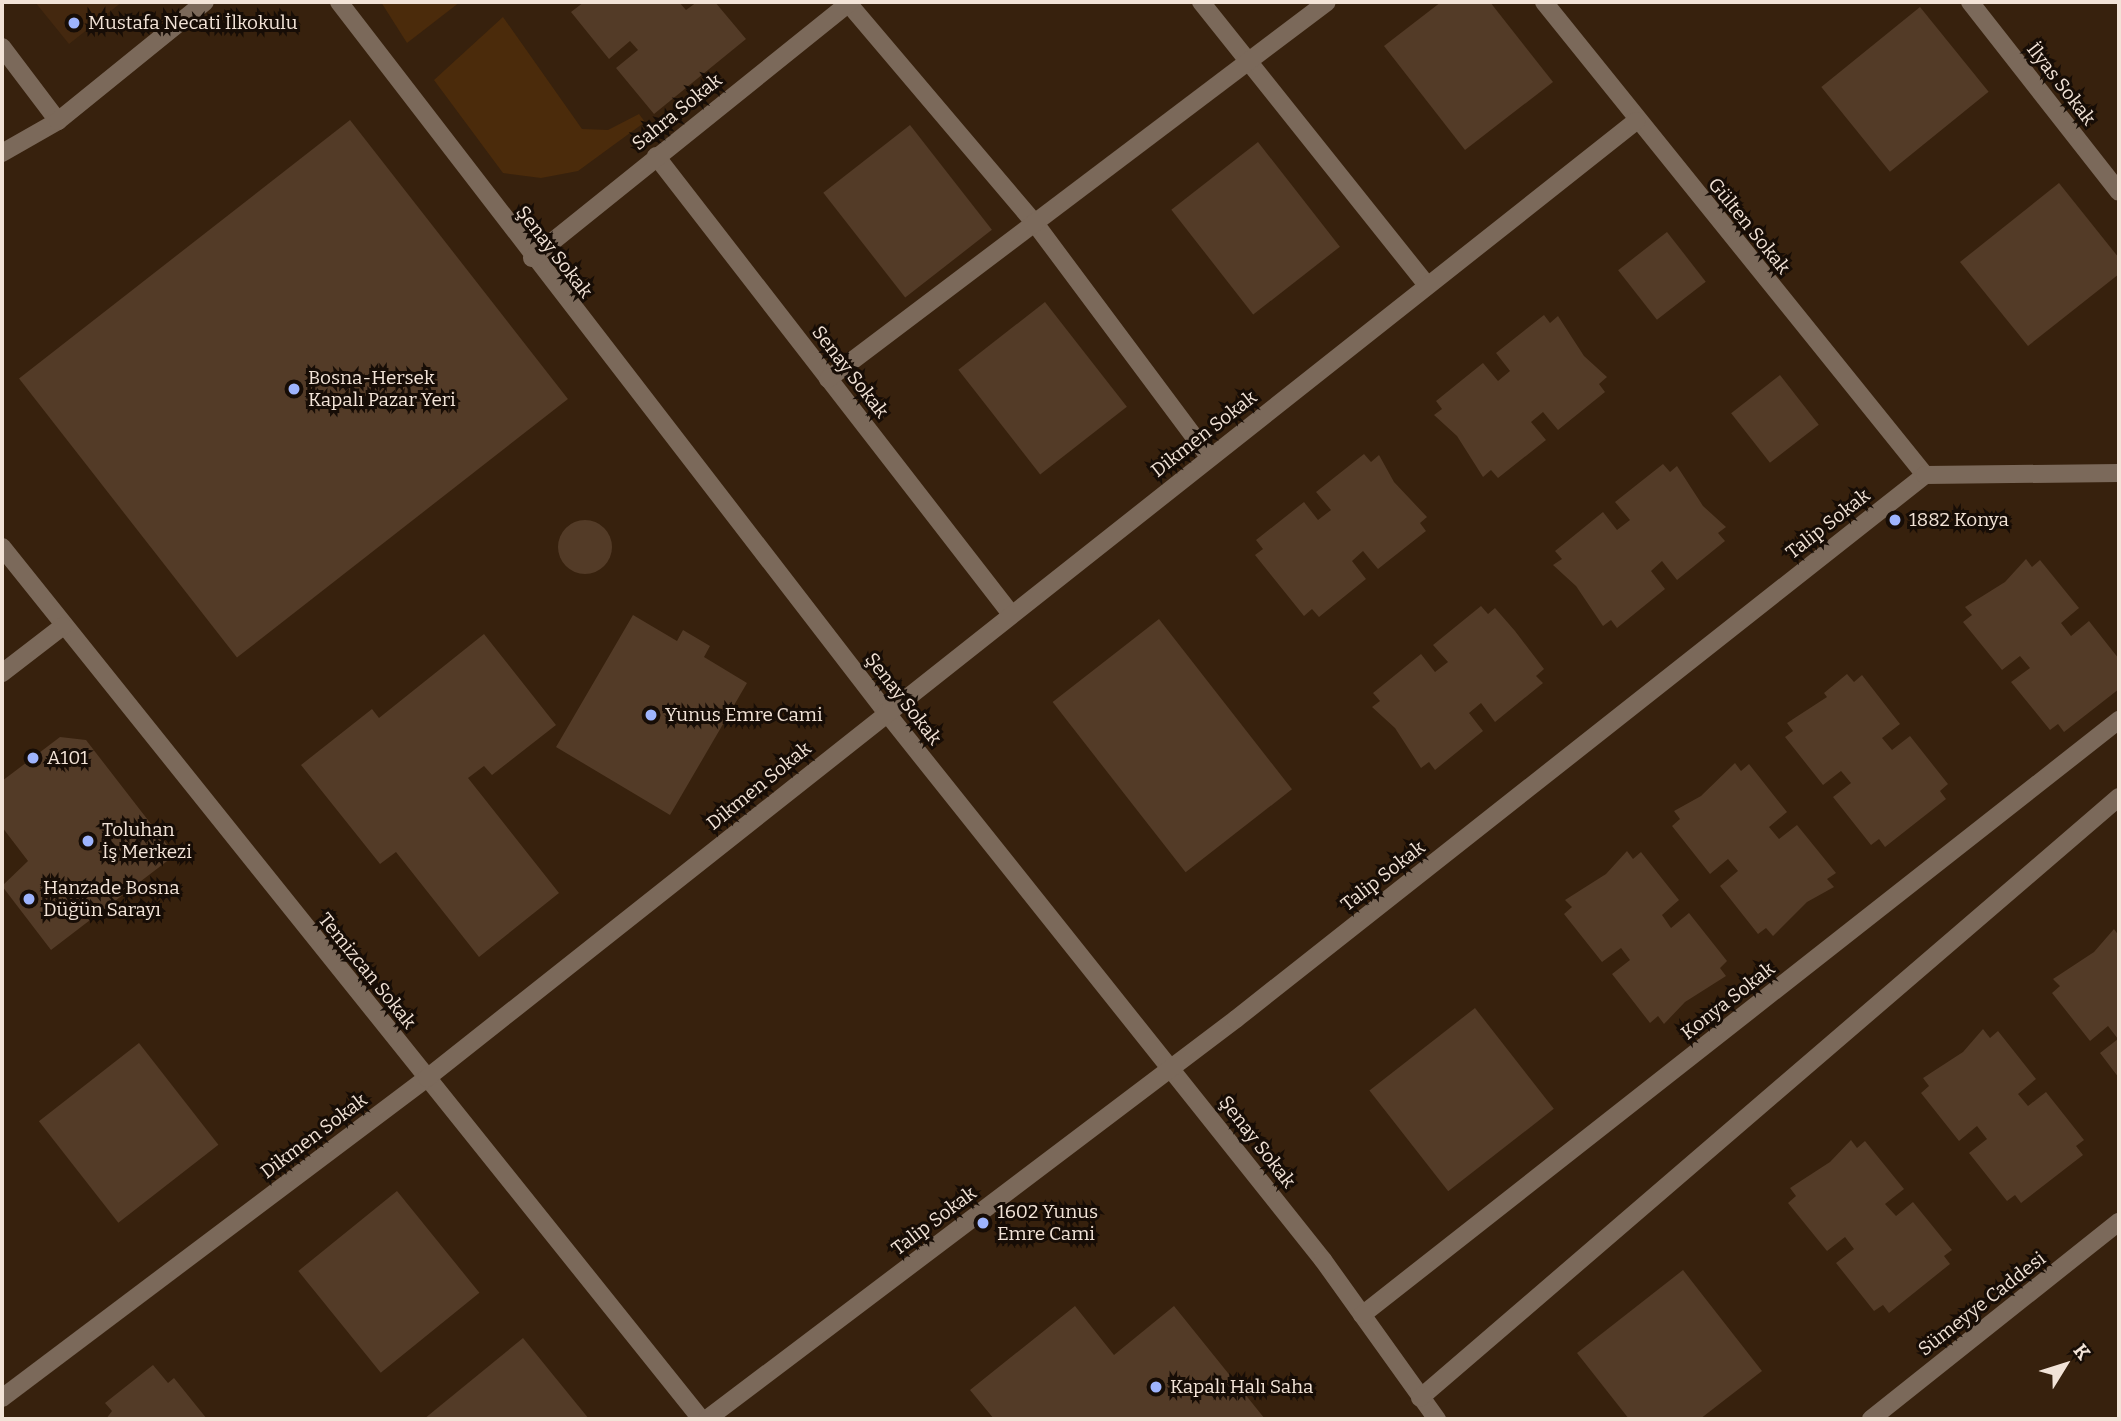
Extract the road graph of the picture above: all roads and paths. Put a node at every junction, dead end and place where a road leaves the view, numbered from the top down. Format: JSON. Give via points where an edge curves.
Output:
{"nodes":[{"id":1,"x":205,"y":2,"type":"edge"},
{"id":2,"x":339,"y":2,"type":"edge"},
{"id":3,"x":849,"y":2,"type":"edge"},
{"id":4,"x":1201,"y":2,"type":"edge"},
{"id":5,"x":1327,"y":2,"type":"edge"},
{"id":6,"x":1544,"y":2,"type":"edge"},
{"id":7,"x":1970,"y":2,"type":"edge"},
{"id":8,"x":2,"y":47,"type":"edge"},
{"id":9,"x":1247,"y":62,"type":"junction"},
{"id":10,"x":58,"y":121,"type":"junction"},
{"id":11,"x":1636,"y":121,"type":"junction"},
{"id":12,"x":2,"y":153,"type":"edge"},
{"id":13,"x":656,"y":156,"type":"junction"},
{"id":14,"x":2119,"y":192,"type":"edge"},
{"id":15,"x":1034,"y":222,"type":"junction"},
{"id":16,"x":532,"y":258,"type":"junction"},
{"id":17,"x":1427,"y":285,"type":"junction"},
{"id":18,"x":828,"y":379,"type":"junction"},
{"id":19,"x":1209,"y":457,"type":"junction"},
{"id":20,"x":2119,"y":473,"type":"edge"},
{"id":21,"x":1925,"y":475,"type":"junction"},
{"id":22,"x":2,"y":547,"type":"edge"},
{"id":23,"x":1011,"y":614,"type":"junction"},
{"id":24,"x":63,"y":626,"type":"junction"},
{"id":25,"x":2,"y":673,"type":"edge"},
{"id":26,"x":886,"y":712,"type":"junction"},
{"id":27,"x":2119,"y":720,"type":"edge"},
{"id":28,"x":2119,"y":797,"type":"edge"},
{"id":29,"x":1172,"y":1067,"type":"junction"},
{"id":30,"x":426,"y":1078,"type":"junction"},
{"id":31,"x":2119,"y":1222,"type":"edge"},
{"id":32,"x":1363,"y":1315,"type":"junction"},
{"id":33,"x":2,"y":1398,"type":"edge"},
{"id":34,"x":1420,"y":1398,"type":"junction"},
{"id":35,"x":701,"y":1419,"type":"edge"},
{"id":36,"x":707,"y":1419,"type":"edge"},
{"id":37,"x":1437,"y":1419,"type":"edge"},
{"id":38,"x":1871,"y":1419,"type":"edge"}],
"edges":[{"from":1,"to":10,"type":"street"},
{"from":2,"to":16,"type":"street","name":"Şenay Sokak"},
{"from":3,"to":13,"type":"street","name":"Sahra Sokak"},
{"from":3,"to":15,"type":"street"},
{"from":4,"to":9,"type":"street"},
{"from":5,"to":9,"type":"street"},
{"from":6,"to":11,"type":"street","name":"Gülten Sokak"},
{"from":7,"to":14,"type":"street","name":"İlyas Sokak"},
{"from":8,"to":10,"type":"street"},
{"from":9,"to":15,"type":"street"},
{"from":9,"to":17,"type":"street"},
{"from":10,"to":12,"type":"street"},
{"from":11,"to":17,"type":"street","name":"Dikmen Sokak"},
{"from":11,"to":21,"type":"street","name":"Gülten Sokak"},
{"from":13,"to":16,"type":"street","name":"Sahra Sokak"},
{"from":13,"to":18,"type":"street","name":"Senay Sokak"},
{"from":15,"to":18,"type":"street"},
{"from":15,"to":19,"type":"street"},
{"from":16,"to":26,"type":"street","name":"Şenay Sokak"},
{"from":17,"to":19,"type":"street","name":"Dikmen Sokak"},
{"from":18,"to":23,"type":"street","name":"Senay Sokak"},
{"from":19,"to":23,"type":"street","name":"Dikmen Sokak"},
{"from":20,"to":21,"type":"street"},
{"from":21,"to":29,"type":"street","name":"Talip Sokak"},
{"from":22,"to":24,"type":"street","name":"Temizcan Sokak"},
{"from":23,"to":26,"type":"street","name":"Dikmen Sokak"},
{"from":24,"to":25,"type":"street"},
{"from":24,"to":30,"type":"street","name":"Temizcan Sokak"},
{"from":26,"to":29,"type":"street","name":"Şenay Sokak"},
{"from":26,"to":30,"type":"street","name":"Dikmen Sokak"},
{"from":27,"to":32,"type":"street","name":"Konya Sokak"},
{"from":28,"to":34,"type":"street"},
{"from":29,"to":32,"type":"street","name":"Şenay Sokak"},
{"from":29,"to":36,"type":"street","name":"Talip Sokak"},
{"from":30,"to":33,"type":"street","name":"Dikmen Sokak"},
{"from":30,"to":35,"type":"street","name":"Temizcan Sokak"},
{"from":31,"to":38,"type":"street","name":"Sümeyye Caddesi"},
{"from":32,"to":34,"type":"street","name":"Şenay Sokak"},
{"from":34,"to":37,"type":"street","name":"Şenay Sokak"}]}
